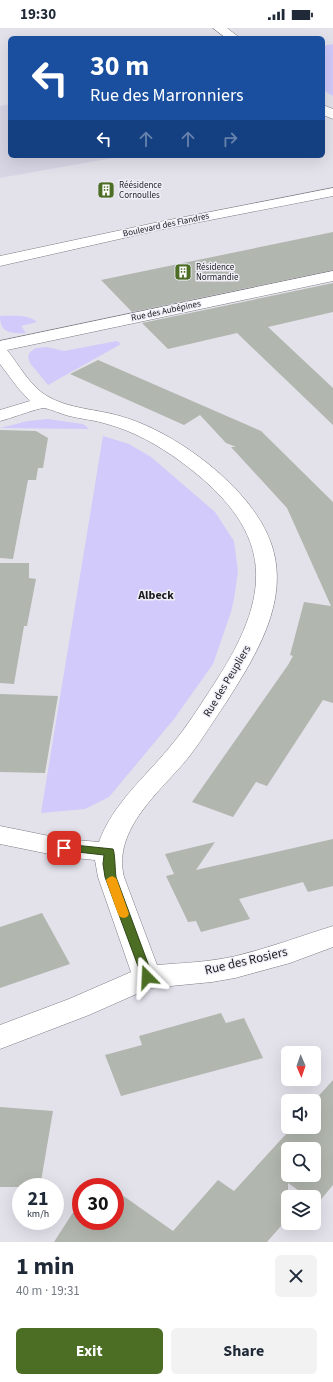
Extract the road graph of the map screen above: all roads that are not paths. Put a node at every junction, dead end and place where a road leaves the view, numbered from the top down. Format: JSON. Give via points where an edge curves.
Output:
{"nodes":[{"id":1,"x":219,"y":28,"type":"edge"},
{"id":2,"x":207,"y":31,"type":"dead end"},
{"id":3,"x":214,"y":36,"type":"edge"},
{"id":4,"x":231,"y":36,"type":"edge"},
{"id":5,"x":333,"y":192,"type":"edge"},
{"id":6,"x":333,"y":200,"type":"edge"},
{"id":7,"x":333,"y":276,"type":"edge"},
{"id":8,"x":0,"y":346,"type":"edge"},
{"id":9,"x":0,"y":352,"type":"edge"},
{"id":10,"x":45,"y":402,"type":"junction"},
{"id":11,"x":0,"y":416,"type":"edge"},
{"id":12,"x":0,"y":835,"type":"edge"},
{"id":13,"x":109,"y":852,"type":"junction"},
{"id":14,"x":333,"y":936,"type":"edge"},
{"id":15,"x":147,"y":977,"type":"junction"},
{"id":16,"x":0,"y":1037,"type":"edge"}],
"edges":[{"from":1,"to":4,"type":"street"},
{"from":2,"to":3,"type":"street"},
{"from":5,"to":6,"type":"street","name":"Boulevard des Flandres","via":[[159,226],[0,261],[146,237]]},
{"from":7,"to":8,"type":"street","name":"Rue des Aubépines"},
{"from":9,"to":10,"type":"street","name":"Rue des Peupliers","via":[[34,394]]},
{"from":10,"to":11,"type":"street"},
{"from":10,"to":13,"type":"street","name":"Rue des Peupliers","via":[[125,424],[180,453],[205,471],[237,500],[252,522],[265,555],[264,601],[257,625],[243,656],[202,722],[121,824]]},
{"from":12,"to":13,"type":"street","via":[[64,848]]},
{"from":13,"to":15,"type":"street","name":"Rue des Peupliers","via":[[111,877]]},
{"from":14,"to":15,"type":"street","name":"Rue des Rosiers","via":[[290,952],[235,966],[212,971]]},
{"from":15,"to":16,"type":"street","name":"Rue des Rosiers","via":[[79,1007]]}]}
